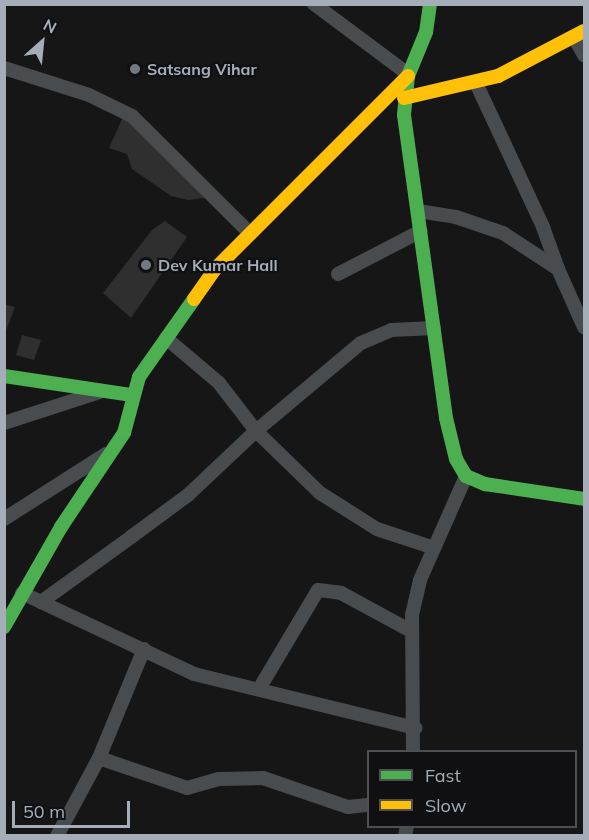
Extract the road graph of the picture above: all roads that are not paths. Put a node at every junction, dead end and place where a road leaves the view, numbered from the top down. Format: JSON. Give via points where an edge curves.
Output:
{"nodes":[{"id":1,"x":314,"y":4,"type":"edge"},
{"id":2,"x":430,"y":4,"type":"edge"},
{"id":3,"x":579,"y":34,"type":"edge"},
{"id":4,"x":585,"y":55,"type":"edge"},
{"id":5,"x":4,"y":68,"type":"edge"},
{"id":6,"x":408,"y":75,"type":"junction"},
{"id":7,"x":476,"y":83,"type":"junction"},
{"id":8,"x":404,"y":98,"type":"junction"},
{"id":9,"x":418,"y":211,"type":"junction"},
{"id":10,"x":421,"y":231,"type":"junction"},
{"id":11,"x":250,"y":233,"type":"junction"},
{"id":12,"x":558,"y":269,"type":"junction"},
{"id":13,"x":338,"y":274,"type":"dead end"},
{"id":14,"x":585,"y":327,"type":"edge"},
{"id":15,"x":434,"y":328,"type":"junction"},
{"id":16,"x":166,"y":338,"type":"junction"},
{"id":17,"x":4,"y":376,"type":"edge"},
{"id":18,"x":105,"y":390,"type":"junction"},
{"id":19,"x":131,"y":395,"type":"junction"},
{"id":20,"x":4,"y":423,"type":"edge"},
{"id":21,"x":256,"y":431,"type":"junction"},
{"id":22,"x":114,"y":450,"type":"junction"},
{"id":23,"x":466,"y":476,"type":"junction"},
{"id":24,"x":585,"y":499,"type":"edge"},
{"id":25,"x":4,"y":519,"type":"edge"},
{"id":26,"x":434,"y":548,"type":"junction"},
{"id":27,"x":22,"y":593,"type":"junction"},
{"id":28,"x":41,"y":602,"type":"junction"},
{"id":29,"x":4,"y":627,"type":"edge"},
{"id":30,"x":411,"y":631,"type":"junction"},
{"id":31,"x":144,"y":649,"type":"junction"},
{"id":32,"x":259,"y":689,"type":"junction"},
{"id":33,"x":415,"y":728,"type":"junction"},
{"id":34,"x":413,"y":750,"type":"edge"},
{"id":35,"x":99,"y":758,"type":"junction"},
{"id":36,"x":367,"y":806,"type":"edge"},
{"id":37,"x":57,"y":836,"type":"edge"}],
"edges":[{"from":1,"to":6,"type":"street"},
{"from":2,"to":6,"type":"street","via":[[426,32]]},
{"from":3,"to":4,"type":"street"},
{"from":3,"to":7,"type":"street","via":[[520,67]]},
{"from":5,"to":11,"type":"street","via":[[89,95],[132,116]]},
{"from":6,"to":8,"type":"street"},
{"from":6,"to":11,"type":"street"},
{"from":7,"to":8,"type":"street"},
{"from":7,"to":12,"type":"street","via":[[543,227]]},
{"from":8,"to":9,"type":"street"},
{"from":9,"to":10,"type":"street"},
{"from":9,"to":12,"type":"street","via":[[456,217],[503,233]]},
{"from":10,"to":13,"type":"street"},
{"from":10,"to":15,"type":"street"},
{"from":11,"to":16,"type":"street","via":[[215,268]]},
{"from":12,"to":14,"type":"street"},
{"from":15,"to":21,"type":"street","via":[[391,330],[373,336]]},
{"from":15,"to":23,"type":"street","via":[[446,418],[456,459]]},
{"from":16,"to":19,"type":"street"},
{"from":16,"to":21,"type":"street","via":[[219,383]]},
{"from":17,"to":18,"type":"street"},
{"from":18,"to":19,"type":"street"},
{"from":18,"to":20,"type":"street"},
{"from":19,"to":22,"type":"street","via":[[129,418]]},
{"from":21,"to":26,"type":"street","via":[[320,493],[352,516],[377,529]]},
{"from":21,"to":28,"type":"street","via":[[188,495]]},
{"from":22,"to":25,"type":"street"},
{"from":22,"to":27,"type":"street"},
{"from":23,"to":24,"type":"street","via":[[485,484]]},
{"from":23,"to":26,"type":"street"},
{"from":26,"to":30,"type":"street","via":[[420,580]]},
{"from":27,"to":28,"type":"street"},
{"from":27,"to":29,"type":"street"},
{"from":28,"to":31,"type":"street"},
{"from":30,"to":32,"type":"street","via":[[341,593],[318,590]]},
{"from":30,"to":33,"type":"street"},
{"from":31,"to":32,"type":"street","via":[[194,674]]},
{"from":31,"to":35,"type":"street"},
{"from":32,"to":33,"type":"street"},
{"from":33,"to":34,"type":"street"},
{"from":35,"to":36,"type":"street","via":[[187,788],[230,777],[263,778],[348,807]]},
{"from":35,"to":37,"type":"street"}]}
